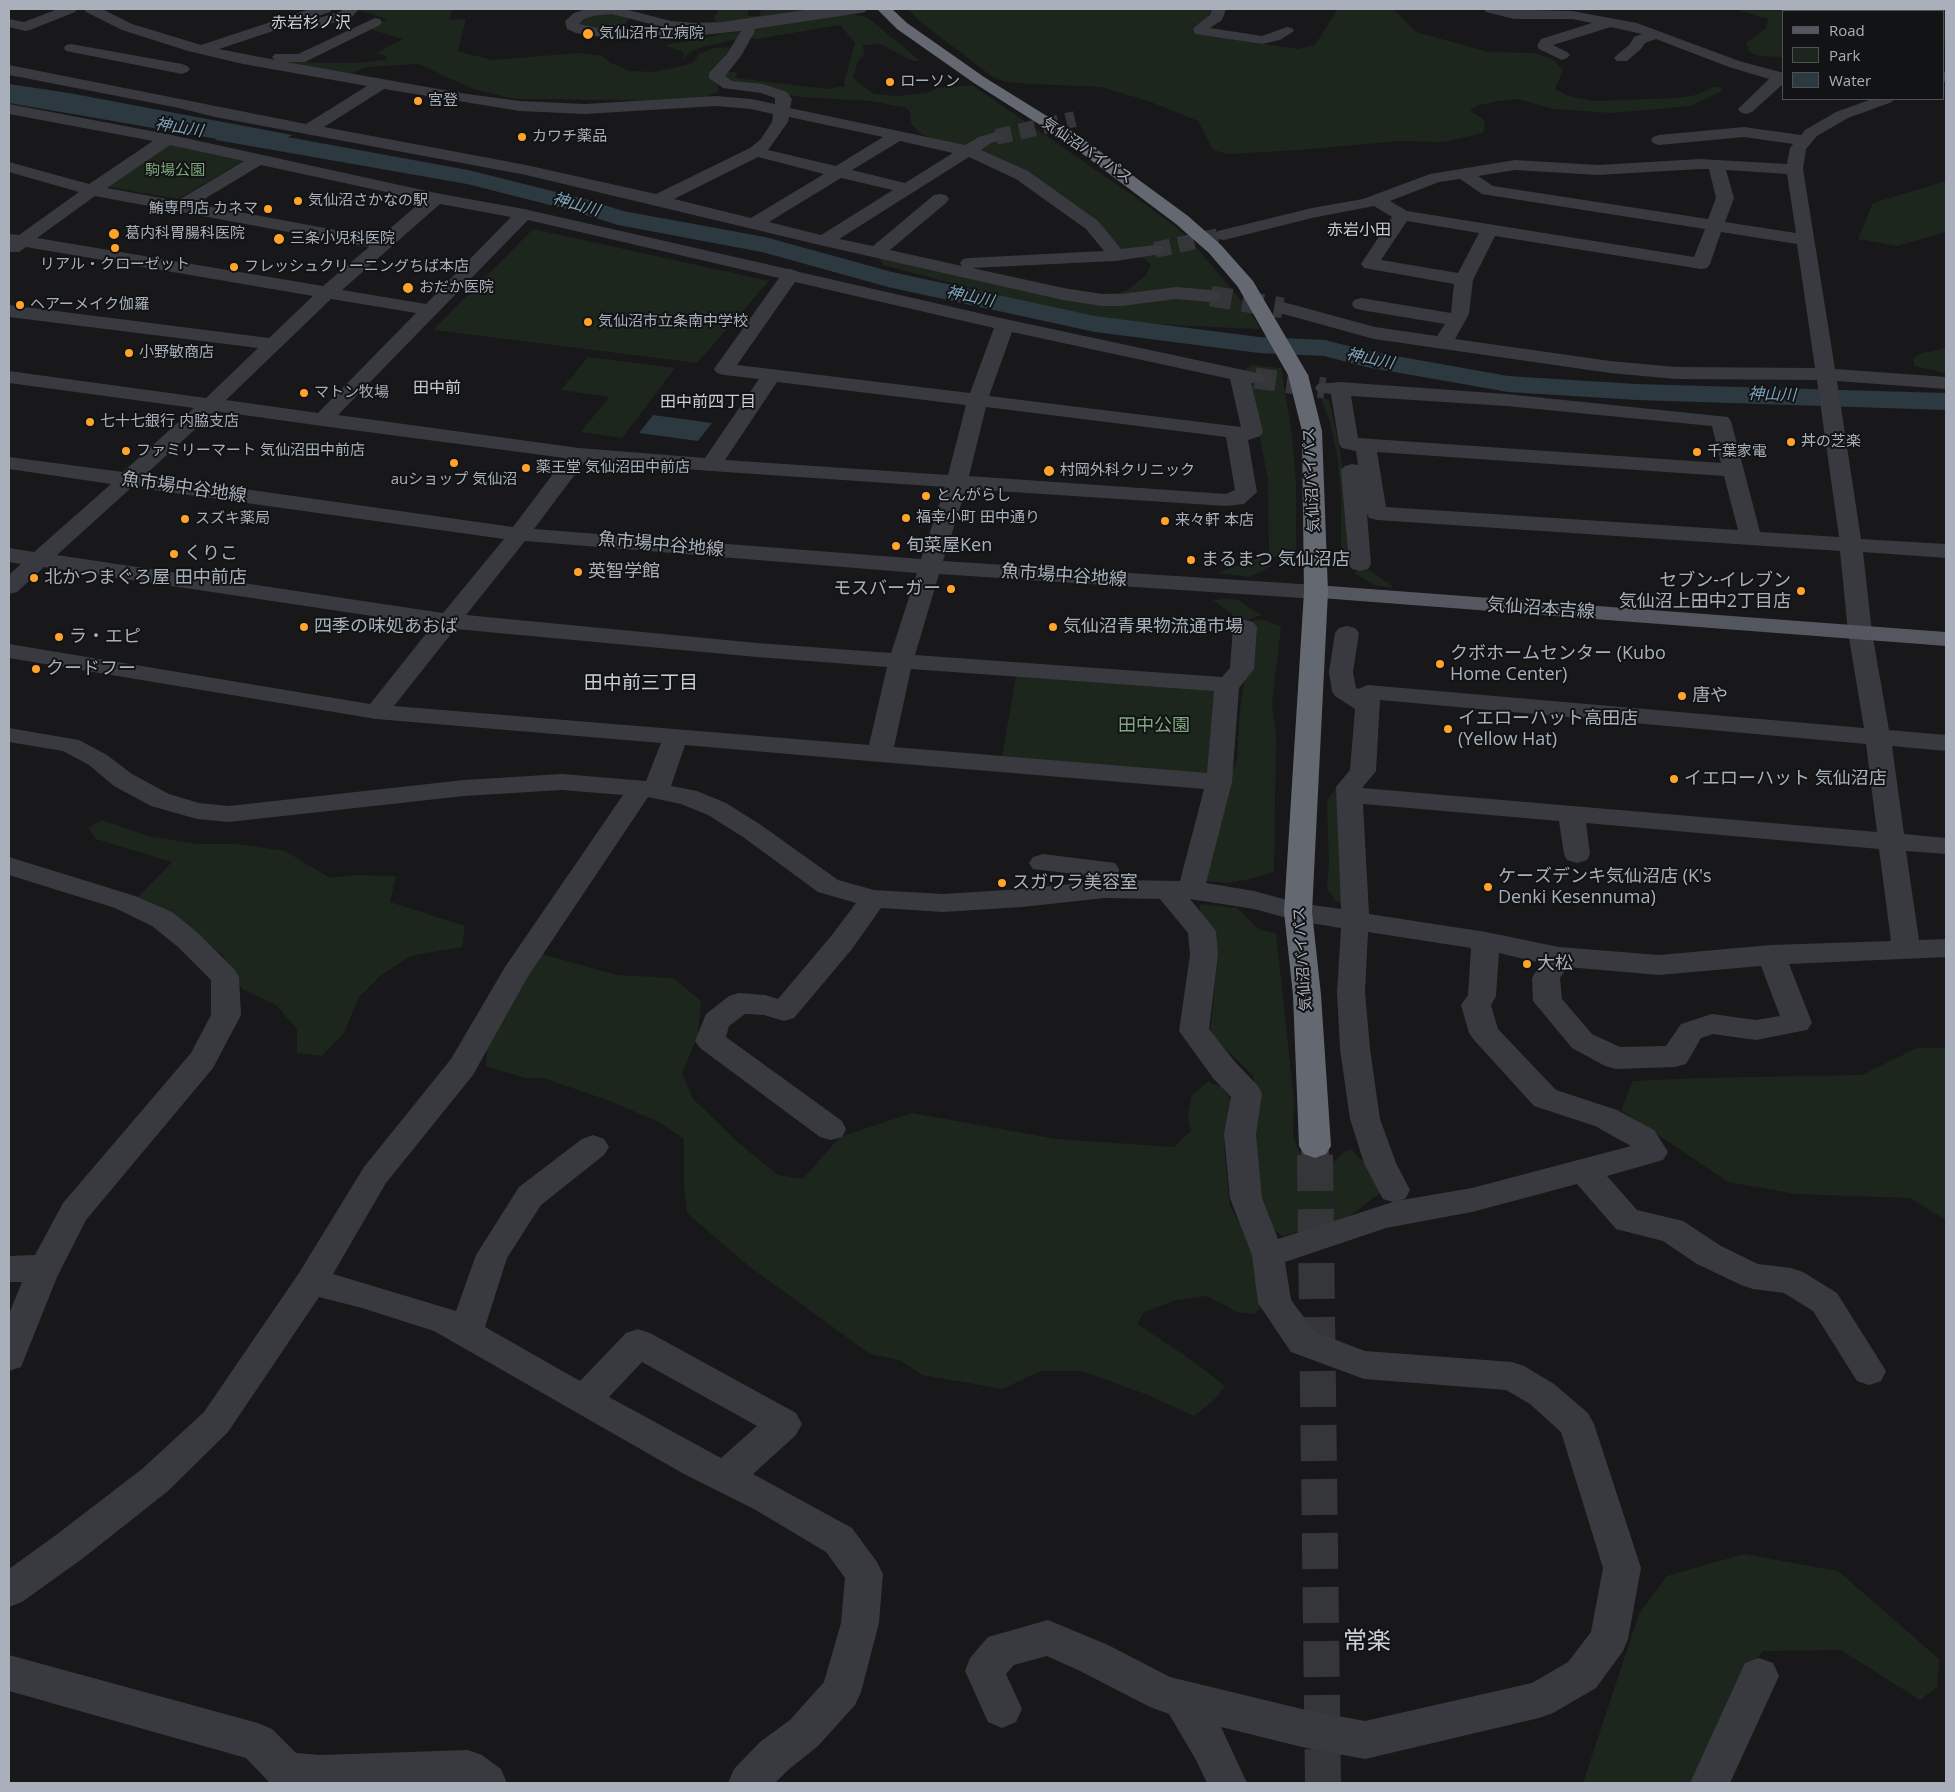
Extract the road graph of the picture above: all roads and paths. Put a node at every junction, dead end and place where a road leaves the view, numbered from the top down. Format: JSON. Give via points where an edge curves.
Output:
{"nodes":[{"id":1,"x":70,"y":9,"type":"edge"},
{"id":2,"x":91,"y":9,"type":"edge"},
{"id":3,"x":280,"y":9,"type":"edge"},
{"id":4,"x":325,"y":9,"type":"edge"},
{"id":5,"x":349,"y":9,"type":"edge"},
{"id":6,"x":841,"y":9,"type":"edge"},
{"id":7,"x":860,"y":9,"type":"edge"},
{"id":8,"x":884,"y":9,"type":"edge"},
{"id":9,"x":1219,"y":9,"type":"edge"},
{"id":10,"x":1491,"y":9,"type":"edge"},
{"id":11,"x":1576,"y":12,"type":"edge"},
{"id":12,"x":634,"y":15,"type":"junction"},
{"id":13,"x":375,"y":22,"type":"dead end"},
{"id":14,"x":1612,"y":22,"type":"junction"},
{"id":15,"x":9,"y":23,"type":"edge"},
{"id":16,"x":122,"y":25,"type":"junction"},
{"id":17,"x":748,"y":31,"type":"dead end"},
{"id":18,"x":1287,"y":31,"type":"dead end"},
{"id":19,"x":613,"y":33,"type":"junction"},
{"id":20,"x":1658,"y":34,"type":"junction"},
{"id":21,"x":216,"y":43,"type":"junction"},
{"id":22,"x":71,"y":48,"type":"junction"},
{"id":23,"x":1562,"y":55,"type":"dead end"},
{"id":24,"x":1622,"y":58,"type":"dead end"},
{"id":25,"x":182,"y":69,"type":"junction"},
{"id":26,"x":14,"y":71,"type":"edge"},
{"id":27,"x":1782,"y":77,"type":"edge"},
{"id":28,"x":381,"y":84,"type":"junction"},
{"id":29,"x":132,"y":93,"type":"junction"},
{"id":30,"x":1882,"y":100,"type":"edge"},
{"id":31,"x":1746,"y":108,"type":"dead end"},
{"id":32,"x":781,"y":110,"type":"junction"},
{"id":33,"x":14,"y":114,"type":"edge"},
{"id":34,"x":310,"y":129,"type":"junction"},
{"id":35,"x":897,"y":136,"type":"junction"},
{"id":36,"x":996,"y":136,"type":"tunnel mouth"},
{"id":37,"x":167,"y":139,"type":"junction"},
{"id":38,"x":1659,"y":140,"type":"dead end"},
{"id":39,"x":1696,"y":149,"type":"dead end"},
{"id":40,"x":756,"y":152,"type":"junction"},
{"id":41,"x":969,"y":152,"type":"junction"},
{"id":42,"x":1798,"y":155,"type":"junction"},
{"id":43,"x":259,"y":159,"type":"junction"},
{"id":44,"x":1716,"y":164,"type":"junction"},
{"id":45,"x":9,"y":167,"type":"edge"},
{"id":46,"x":838,"y":172,"type":"junction"},
{"id":47,"x":1462,"y":173,"type":"junction"},
{"id":48,"x":908,"y":189,"type":"junction"},
{"id":49,"x":1612,"y":189,"type":"junction"},
{"id":50,"x":92,"y":190,"type":"junction"},
{"id":51,"x":436,"y":198,"type":"junction"},
{"id":52,"x":940,"y":199,"type":"dead end"},
{"id":53,"x":658,"y":200,"type":"junction"},
{"id":54,"x":1376,"y":200,"type":"junction"},
{"id":55,"x":180,"y":206,"type":"junction"},
{"id":56,"x":524,"y":214,"type":"junction"},
{"id":57,"x":1402,"y":215,"type":"junction"},
{"id":58,"x":753,"y":224,"type":"junction"},
{"id":59,"x":1715,"y":225,"type":"junction"},
{"id":60,"x":1489,"y":230,"type":"junction"},
{"id":61,"x":1224,"y":236,"type":"tunnel mouth"},
{"id":62,"x":1806,"y":240,"type":"junction"},
{"id":63,"x":824,"y":241,"type":"junction"},
{"id":64,"x":13,"y":244,"type":"edge"},
{"id":65,"x":383,"y":244,"type":"junction"},
{"id":66,"x":1155,"y":250,"type":"tunnel mouth"},
{"id":67,"x":877,"y":252,"type":"junction"},
{"id":68,"x":1116,"y":256,"type":"junction"},
{"id":69,"x":940,"y":266,"type":"junction"},
{"id":70,"x":791,"y":274,"type":"junction"},
{"id":71,"x":1464,"y":280,"type":"junction"},
{"id":72,"x":327,"y":293,"type":"junction"},
{"id":73,"x":1211,"y":296,"type":"tunnel mouth"},
{"id":74,"x":1361,"y":304,"type":"dead end"},
{"id":75,"x":1283,"y":308,"type":"tunnel mouth"},
{"id":76,"x":430,"y":310,"type":"junction"},
{"id":77,"x":9,"y":311,"type":"edge"},
{"id":78,"x":1456,"y":320,"type":"junction"},
{"id":79,"x":1005,"y":325,"type":"junction"},
{"id":80,"x":1443,"y":343,"type":"junction"},
{"id":81,"x":272,"y":344,"type":"junction"},
{"id":82,"x":1826,"y":375,"type":"junction"},
{"id":83,"x":771,"y":376,"type":"junction"},
{"id":84,"x":9,"y":377,"type":"edge"},
{"id":85,"x":1946,"y":383,"type":"edge"},
{"id":86,"x":977,"y":401,"type":"junction"},
{"id":87,"x":211,"y":404,"type":"junction"},
{"id":88,"x":322,"y":420,"type":"junction"},
{"id":89,"x":1236,"y":433,"type":"junction"},
{"id":90,"x":1358,"y":444,"type":"junction"},
{"id":91,"x":579,"y":454,"type":"junction"},
{"id":92,"x":9,"y":463,"type":"edge"},
{"id":93,"x":711,"y":465,"type":"junction"},
{"id":94,"x":1734,"y":470,"type":"junction"},
{"id":95,"x":126,"y":480,"type":"junction"},
{"id":96,"x":957,"y":482,"type":"junction"},
{"id":97,"x":518,"y":534,"type":"junction"},
{"id":98,"x":1750,"y":536,"type":"junction"},
{"id":99,"x":1851,"y":544,"type":"junction"},
{"id":100,"x":1946,"y":551,"type":"edge"},
{"id":101,"x":9,"y":555,"type":"edge"},
{"id":102,"x":39,"y":560,"type":"junction"},
{"id":103,"x":1360,"y":564,"type":"dead end"},
{"id":104,"x":931,"y":567,"type":"junction"},
{"id":105,"x":9,"y":587,"type":"edge"},
{"id":106,"x":1316,"y":592,"type":"junction"},
{"id":107,"x":450,"y":621,"type":"junction"},
{"id":108,"x":1245,"y":627,"type":"dead end"},
{"id":109,"x":1860,"y":632,"type":"junction"},
{"id":110,"x":1347,"y":633,"type":"dead end"},
{"id":111,"x":1946,"y":639,"type":"edge"},
{"id":112,"x":9,"y":651,"type":"edge"},
{"id":113,"x":901,"y":660,"type":"junction"},
{"id":114,"x":1227,"y":685,"type":"junction"},
{"id":115,"x":1368,"y":706,"type":"junction"},
{"id":116,"x":376,"y":712,"type":"junction"},
{"id":117,"x":9,"y":735,"type":"edge"},
{"id":118,"x":676,"y":737,"type":"junction"},
{"id":119,"x":1878,"y":738,"type":"junction"},
{"id":120,"x":1946,"y":743,"type":"edge"},
{"id":121,"x":880,"y":754,"type":"junction"},
{"id":122,"x":1219,"y":782,"type":"junction"},
{"id":123,"x":648,"y":789,"type":"junction"},
{"id":124,"x":1349,"y":795,"type":"junction"},
{"id":125,"x":1571,"y":814,"type":"junction"},
{"id":126,"x":1891,"y":841,"type":"junction"},
{"id":127,"x":1946,"y":846,"type":"edge"},
{"id":128,"x":1577,"y":854,"type":"dead end"},
{"id":129,"x":1043,"y":863,"type":"dead end"},
{"id":130,"x":9,"y":866,"type":"edge"},
{"id":131,"x":1106,"y":889,"type":"junction"},
{"id":132,"x":1179,"y":889,"type":"junction"},
{"id":133,"x":873,"y":899,"type":"junction"},
{"id":134,"x":1298,"y":912,"type":"junction"},
{"id":135,"x":1355,"y":921,"type":"junction"},
{"id":136,"x":1486,"y":941,"type":"junction"},
{"id":137,"x":1932,"y":954,"type":"edge"},
{"id":138,"x":1771,"y":955,"type":"junction"},
{"id":139,"x":1559,"y":957,"type":"junction"},
{"id":140,"x":831,"y":1129,"type":"dead end"},
{"id":141,"x":1315,"y":1146,"type":"tunnel mouth"},
{"id":142,"x":593,"y":1147,"type":"dead end"},
{"id":143,"x":1584,"y":1170,"type":"junction"},
{"id":144,"x":1394,"y":1190,"type":"dead end"},
{"id":145,"x":1268,"y":1256,"type":"junction"},
{"id":146,"x":44,"y":1268,"type":"junction"},
{"id":147,"x":9,"y":1269,"type":"edge"},
{"id":148,"x":311,"y":1282,"type":"junction"},
{"id":149,"x":466,"y":1333,"type":"junction"},
{"id":150,"x":9,"y":1357,"type":"edge"},
{"id":151,"x":1869,"y":1371,"type":"dead end"},
{"id":152,"x":584,"y":1400,"type":"junction"},
{"id":153,"x":725,"y":1477,"type":"junction"},
{"id":154,"x":9,"y":1590,"type":"edge"},
{"id":155,"x":9,"y":1673,"type":"edge"},
{"id":156,"x":1759,"y":1676,"type":"dead end"},
{"id":157,"x":1181,"y":1698,"type":"junction"},
{"id":158,"x":1002,"y":1709,"type":"dead end"},
{"id":159,"x":487,"y":1783,"type":"edge"},
{"id":160,"x":748,"y":1783,"type":"edge"},
{"id":161,"x":1228,"y":1783,"type":"edge"},
{"id":162,"x":1710,"y":1783,"type":"edge"}],
"edges":[{"from":1,"to":15,"type":"street","via":[[25,27]]},
{"from":2,"to":16,"type":"street"},
{"from":3,"to":21,"type":"street"},
{"from":4,"to":21,"type":"street"},
{"from":5,"to":21,"type":"street","via":[[352,10],[347,14]]},
{"from":6,"to":12,"type":"street","via":[[695,27],[671,25]]},
{"from":7,"to":19,"type":"street","via":[[703,31]]},
{"from":8,"to":106,"type":"highway","name":"気仙沼バイパス","via":[[902,26],[1074,140],[1182,220],[1246,285],[1298,375],[1312,431]]},
{"from":9,"to":18,"type":"street","via":[[1217,17],[1200,31],[1262,40]]},
{"from":10,"to":11,"type":"street","via":[[1514,15]]},
{"from":11,"to":14,"type":"street"},
{"from":12,"to":19,"type":"street","via":[[636,20],[630,28]]},
{"from":12,"to":19,"type":"street","via":[[612,10],[591,12],[572,20],[572,26],[581,30]]},
{"from":13,"to":21,"type":"street","via":[[300,59]]},
{"from":14,"to":20,"type":"street"},
{"from":14,"to":23,"type":"street","via":[[1546,42],[1544,46]]},
{"from":16,"to":21,"type":"street"},
{"from":16,"to":22,"type":"street"},
{"from":17,"to":32,"type":"street","via":[[733,56],[717,73],[717,78],[728,85],[764,89],[781,95],[784,99]]},
{"from":20,"to":24,"type":"street","via":[[1639,40]]},
{"from":20,"to":27,"type":"street","via":[[1734,64]]},
{"from":21,"to":25,"type":"street"},
{"from":21,"to":28,"type":"street"},
{"from":22,"to":25,"type":"street"},
{"from":22,"to":26,"type":"street"},
{"from":25,"to":29,"type":"street"},
{"from":26,"to":29,"type":"street"},
{"from":27,"to":31,"type":"street"},
{"from":28,"to":32,"type":"street","via":[[520,106],[585,108],[716,102]]},
{"from":28,"to":34,"type":"street"},
{"from":29,"to":34,"type":"street"},
{"from":30,"to":42,"type":"street","via":[[1838,110],[1820,126]]},
{"from":32,"to":35,"type":"street"},
{"from":32,"to":40,"type":"street","via":[[780,122]]},
{"from":33,"to":37,"type":"street"},
{"from":34,"to":53,"type":"street","via":[[526,170]]},
{"from":35,"to":41,"type":"street"},
{"from":35,"to":46,"type":"street"},
{"from":36,"to":41,"type":"street"},
{"from":37,"to":43,"type":"street"},
{"from":37,"to":50,"type":"street"},
{"from":38,"to":42,"type":"street","via":[[1744,132]]},
{"from":39,"to":42,"type":"street","via":[[1756,147]]},
{"from":40,"to":46,"type":"street"},
{"from":40,"to":53,"type":"street"},
{"from":41,"to":48,"type":"street"},
{"from":41,"to":68,"type":"street","via":[[1022,175],[1092,225]]},
{"from":42,"to":44,"type":"street"},
{"from":42,"to":62,"type":"street"},
{"from":43,"to":51,"type":"street"},
{"from":43,"to":55,"type":"street"},
{"from":44,"to":49,"type":"street","via":[[1684,164]]},
{"from":44,"to":59,"type":"street","via":[[1725,198]]},
{"from":45,"to":50,"type":"street"},
{"from":46,"to":48,"type":"street"},
{"from":46,"to":58,"type":"street"},
{"from":47,"to":49,"type":"street","via":[[1515,165]]},
{"from":47,"to":49,"type":"street","via":[[1488,190]]},
{"from":47,"to":54,"type":"street","via":[[1425,181]]},
{"from":48,"to":63,"type":"street"},
{"from":49,"to":59,"type":"street"},
{"from":50,"to":55,"type":"street"},
{"from":50,"to":64,"type":"street"},
{"from":51,"to":56,"type":"street"},
{"from":51,"to":65,"type":"street"},
{"from":52,"to":67,"type":"street"},
{"from":53,"to":58,"type":"street"},
{"from":54,"to":57,"type":"street"},
{"from":54,"to":61,"type":"street"},
{"from":55,"to":65,"type":"street"},
{"from":56,"to":70,"type":"street"},
{"from":56,"to":76,"type":"street"},
{"from":57,"to":60,"type":"street"},
{"from":57,"to":71,"type":"street","via":[[1370,264]]},
{"from":58,"to":63,"type":"street"},
{"from":59,"to":60,"type":"street","via":[[1701,264]]},
{"from":59,"to":62,"type":"street"},
{"from":60,"to":71,"type":"street"},
{"from":62,"to":82,"type":"street"},
{"from":63,"to":67,"type":"street"},
{"from":64,"to":72,"type":"street"},
{"from":65,"to":72,"type":"street"},
{"from":66,"to":68,"type":"street"},
{"from":67,"to":69,"type":"street"},
{"from":68,"to":69,"type":"street"},
{"from":69,"to":73,"type":"street","via":[[1094,299],[1121,300],[1176,293]]},
{"from":70,"to":79,"type":"street"},
{"from":70,"to":83,"type":"street","via":[[724,369]]},
{"from":71,"to":78,"type":"street","via":[[1460,314]]},
{"from":72,"to":76,"type":"street"},
{"from":72,"to":81,"type":"street"},
{"from":74,"to":78,"type":"street"},
{"from":75,"to":80,"type":"street","via":[[1374,333]]},
{"from":76,"to":88,"type":"street"},
{"from":77,"to":81,"type":"street"},
{"from":78,"to":80,"type":"street"},
{"from":79,"to":86,"type":"street"},
{"from":79,"to":89,"type":"street","via":[[1247,377],[1253,432]]},
{"from":80,"to":82,"type":"street","via":[[1676,373]]},
{"from":81,"to":87,"type":"street"},
{"from":82,"to":85,"type":"street"},
{"from":82,"to":99,"type":"street"},
{"from":83,"to":86,"type":"street"},
{"from":83,"to":93,"type":"street"},
{"from":84,"to":87,"type":"street"},
{"from":86,"to":89,"type":"street"},
{"from":86,"to":96,"type":"street"},
{"from":87,"to":88,"type":"street"},
{"from":87,"to":95,"type":"street"},
{"from":88,"to":91,"type":"street"},
{"from":89,"to":96,"type":"street","via":[[1246,492],[1236,499]]},
{"from":90,"to":94,"type":"street"},
{"from":90,"to":94,"type":"street","via":[[1332,388],[1506,400],[1721,422]]},
{"from":90,"to":98,"type":"street","via":[[1377,513]]},
{"from":90,"to":103,"type":"street"},
{"from":91,"to":93,"type":"street"},
{"from":91,"to":97,"type":"street"},
{"from":92,"to":95,"type":"street","name":"魚市場中谷地線"},
{"from":93,"to":96,"type":"street"},
{"from":94,"to":98,"type":"street"},
{"from":95,"to":97,"type":"street","name":"魚市場中谷地線"},
{"from":95,"to":102,"type":"street"},
{"from":96,"to":104,"type":"street"},
{"from":97,"to":104,"type":"street","name":"魚市場中谷地線"},
{"from":97,"to":107,"type":"street"},
{"from":98,"to":99,"type":"street"},
{"from":99,"to":100,"type":"street"},
{"from":99,"to":109,"type":"street"},
{"from":101,"to":102,"type":"street"},
{"from":102,"to":105,"type":"street"},
{"from":102,"to":107,"type":"street"},
{"from":104,"to":106,"type":"street","name":"魚市場中谷地線"},
{"from":104,"to":113,"type":"street"},
{"from":106,"to":109,"type":"main road","name":"気仙沼本吉線"},
{"from":106,"to":134,"type":"highway","name":"気仙沼バイパス"},
{"from":107,"to":113,"type":"street"},
{"from":107,"to":116,"type":"street"},
{"from":108,"to":114,"type":"street","via":[[1242,668],[1234,681]]},
{"from":109,"to":111,"type":"main road","name":"気仙沼本吉線"},
{"from":109,"to":119,"type":"street"},
{"from":110,"to":115,"type":"street","via":[[1341,672],[1344,691]]},
{"from":112,"to":116,"type":"street"},
{"from":113,"to":114,"type":"street"},
{"from":113,"to":121,"type":"street"},
{"from":114,"to":122,"type":"street"},
{"from":115,"to":119,"type":"street","via":[[1368,692]]},
{"from":115,"to":124,"type":"street","via":[[1363,771],[1349,787]]},
{"from":116,"to":118,"type":"street"},
{"from":117,"to":123,"type":"street","via":[[70,745],[160,800],[198,811],[229,814],[464,788],[562,782]]},
{"from":118,"to":121,"type":"street"},
{"from":118,"to":123,"type":"street"},
{"from":119,"to":120,"type":"street"},
{"from":119,"to":126,"type":"street"},
{"from":121,"to":122,"type":"street"},
{"from":122,"to":132,"type":"street"},
{"from":123,"to":133,"type":"street","via":[[688,797],[717,809],[828,886]]},
{"from":123,"to":148,"type":"street","via":[[514,974],[462,1067],[375,1175]]},
{"from":124,"to":125,"type":"street"},
{"from":124,"to":135,"type":"street"},
{"from":125,"to":126,"type":"street"},
{"from":125,"to":128,"type":"street"},
{"from":126,"to":127,"type":"street"},
{"from":126,"to":137,"type":"street"},
{"from":129,"to":131,"type":"street","via":[[1105,869]]},
{"from":130,"to":146,"type":"street","via":[[125,902],[162,919],[225,977],[226,1015],[202,1060],[74,1212]]},
{"from":131,"to":132,"type":"street"},
{"from":131,"to":133,"type":"street","via":[[943,903]]},
{"from":132,"to":134,"type":"street","via":[[1254,900]]},
{"from":132,"to":145,"type":"street","via":[[1202,931],[1204,955],[1194,1031],[1247,1094],[1240,1134],[1246,1198]]},
{"from":133,"to":140,"type":"street","via":[[784,1011],[765,1005],[739,1003],[716,1021],[710,1041]]},
{"from":134,"to":135,"type":"street"},
{"from":134,"to":141,"type":"highway","name":"気仙沼バイパス","via":[[1307,995]]},
{"from":135,"to":136,"type":"street"},
{"from":135,"to":144,"type":"street","via":[[1351,992],[1364,1119],[1380,1164]]},
{"from":136,"to":139,"type":"street"},
{"from":136,"to":143,"type":"street","via":[[1482,996],[1476,1005],[1484,1033],[1546,1098],[1606,1118],[1643,1138],[1652,1152]]},
{"from":137,"to":138,"type":"street"},
{"from":138,"to":139,"type":"street","via":[[1659,965]]},
{"from":138,"to":139,"type":"street","via":[[1797,1024],[1756,1030],[1712,1024],[1691,1031],[1675,1056],[1616,1058],[1582,1041],[1548,1001],[1546,978]]},
{"from":142,"to":149,"type":"street","via":[[530,1196],[492,1255]]},
{"from":143,"to":145,"type":"street","via":[[1472,1200],[1384,1216]]},
{"from":143,"to":151,"type":"street","via":[[1628,1220],[1672,1230],[1709,1255],[1753,1276],[1791,1281],[1825,1302]]},
{"from":145,"to":157,"type":"street","via":[[1275,1303],[1303,1342],[1364,1365],[1512,1376],[1542,1394],[1576,1424],[1622,1568],[1609,1639],[1582,1675],[1539,1700],[1365,1740]]},
{"from":146,"to":147,"type":"street"},
{"from":146,"to":150,"type":"street"},
{"from":148,"to":149,"type":"street","via":[[445,1321]]},
{"from":148,"to":154,"type":"street","via":[[216,1422],[155,1480]]},
{"from":149,"to":152,"type":"street"},
{"from":152,"to":153,"type":"street"},
{"from":152,"to":153,"type":"street","via":[[638,1343],[784,1424]]},
{"from":153,"to":160,"type":"street","via":[[838,1540],[864,1574],[860,1623],[841,1692],[804,1733],[774,1756]]},
{"from":155,"to":159,"type":"street","via":[[258,1742],[286,1771],[321,1775],[468,1769]]},
{"from":156,"to":162,"type":"street"},
{"from":157,"to":158,"type":"street","via":[[1164,1694],[1048,1638],[1002,1650],[984,1671]]},
{"from":157,"to":161,"type":"street"}]}
